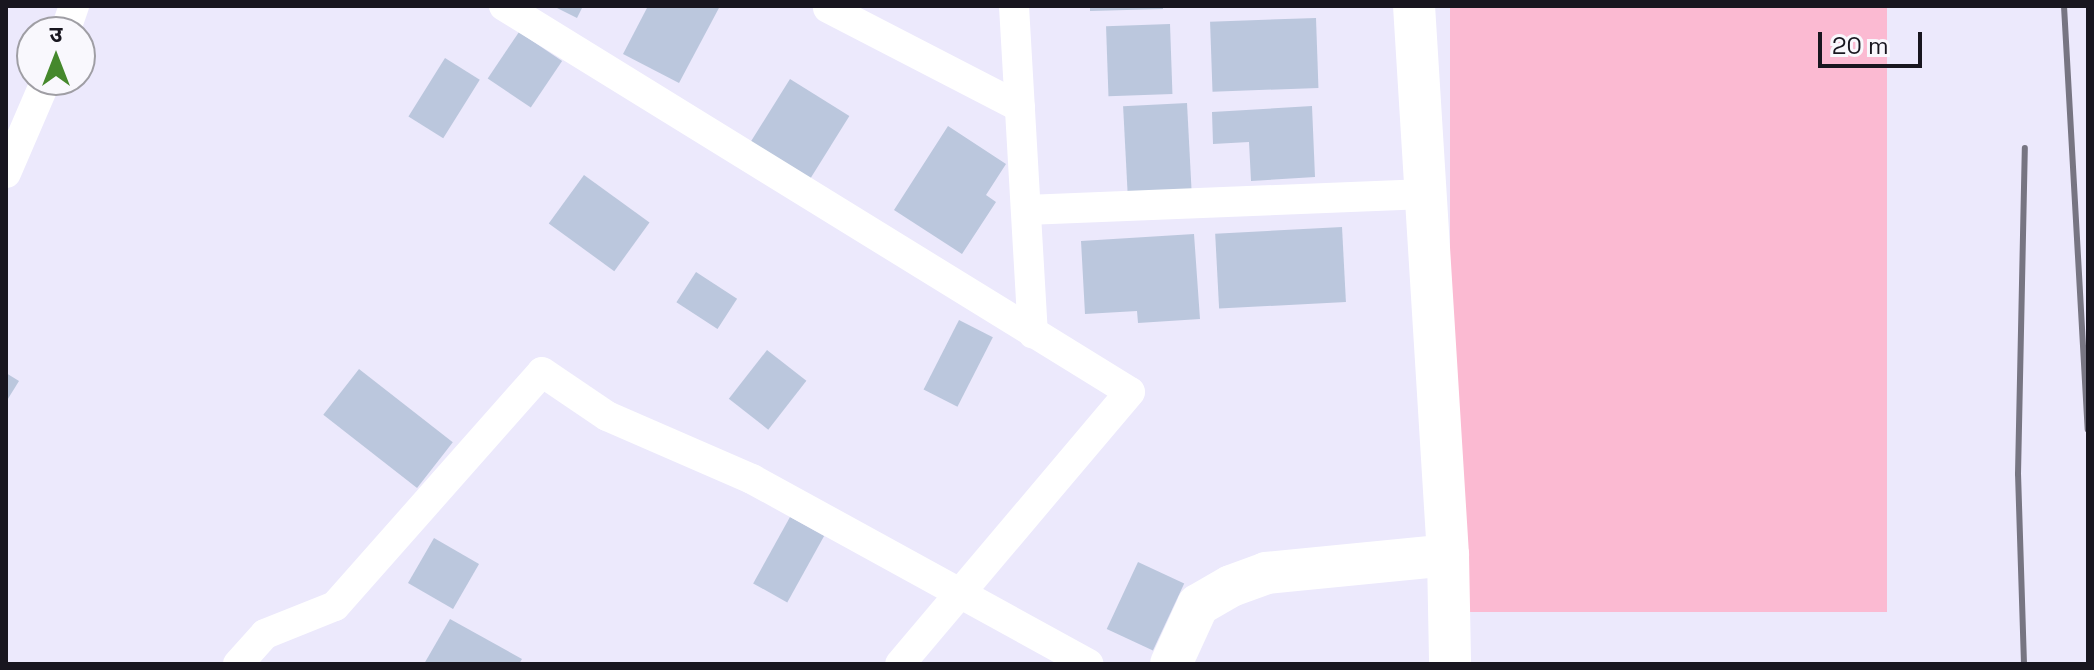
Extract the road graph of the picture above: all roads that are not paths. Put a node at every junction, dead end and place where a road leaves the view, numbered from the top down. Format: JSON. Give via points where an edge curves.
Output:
{"nodes":[{"id":1,"x":504,"y":6,"type":"edge"},
{"id":2,"x":1014,"y":6,"type":"edge"},
{"id":3,"x":1414,"y":6,"type":"edge"},
{"id":4,"x":828,"y":8,"type":"edge"},
{"id":5,"x":39,"y":96,"type":"edge"},
{"id":6,"x":1020,"y":107,"type":"junction"},
{"id":7,"x":6,"y":173,"type":"edge"},
{"id":8,"x":1426,"y":194,"type":"junction"},
{"id":9,"x":1026,"y":210,"type":"junction"},
{"id":10,"x":1033,"y":333,"type":"junction"},
{"id":11,"x":1448,"y":555,"type":"junction"},
{"id":12,"x":964,"y":592,"type":"junction"},
{"id":13,"x":238,"y":664,"type":"edge"},
{"id":14,"x":900,"y":664,"type":"edge"},
{"id":15,"x":1088,"y":664,"type":"edge"},
{"id":16,"x":1171,"y":664,"type":"edge"},
{"id":17,"x":1450,"y":664,"type":"edge"}],
"edges":[{"from":1,"to":10,"type":"street"},
{"from":2,"to":6,"type":"street"},
{"from":3,"to":8,"type":"street"},
{"from":4,"to":6,"type":"street"},
{"from":5,"to":7,"type":"street"},
{"from":6,"to":9,"type":"street"},
{"from":8,"to":9,"type":"street"},
{"from":8,"to":11,"type":"street"},
{"from":9,"to":10,"type":"street"},
{"from":10,"to":12,"type":"street","via":[[1130,392]]},
{"from":11,"to":16,"type":"street","via":[[1266,573],[1231,586],[1198,605]]},
{"from":11,"to":17,"type":"street"},
{"from":12,"to":13,"type":"street","via":[[752,479],[607,416],[542,372],[335,606],[265,634]]},
{"from":12,"to":14,"type":"street"},
{"from":12,"to":15,"type":"street"}]}
